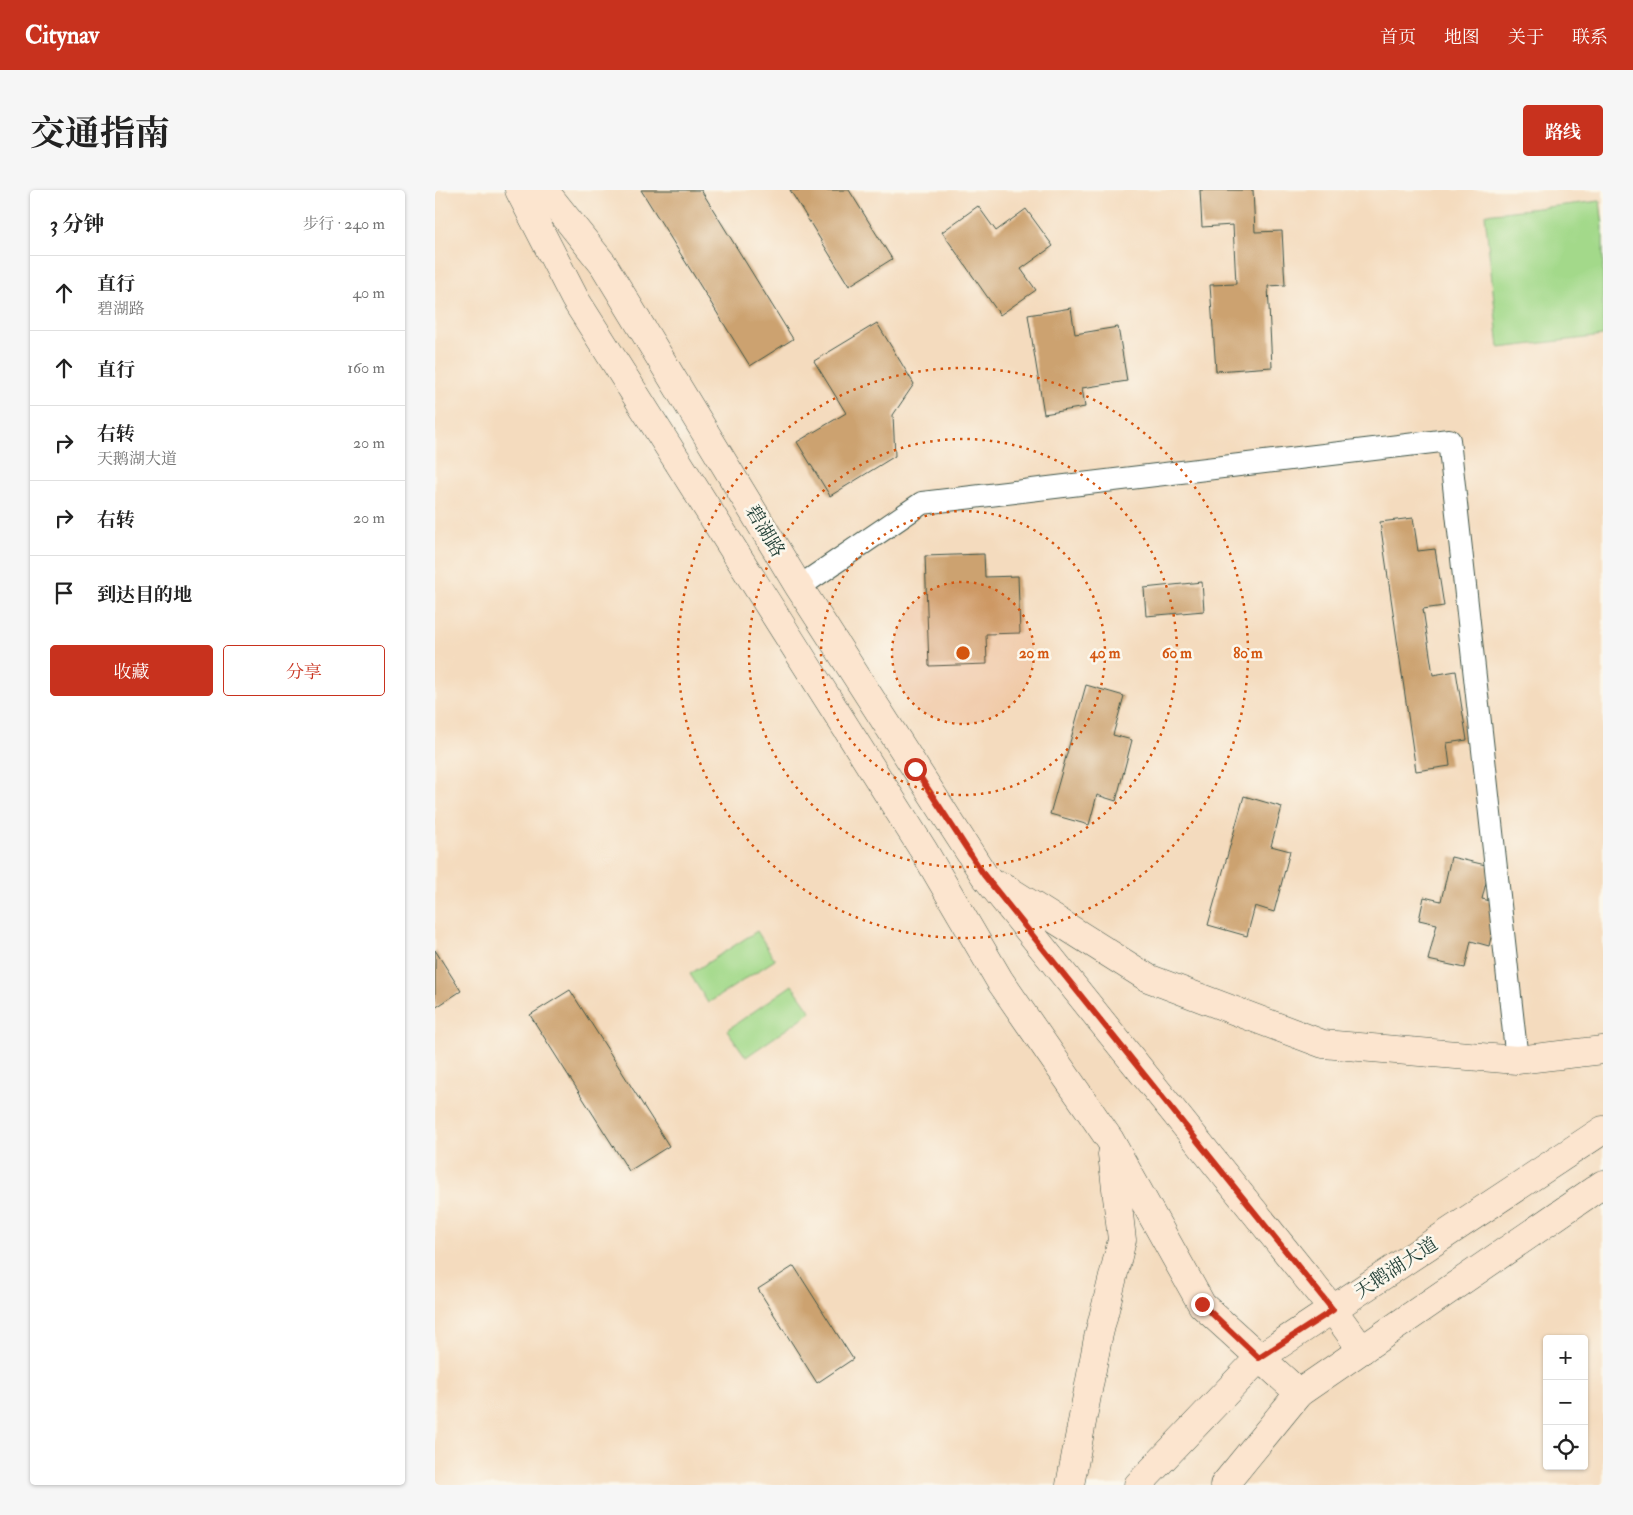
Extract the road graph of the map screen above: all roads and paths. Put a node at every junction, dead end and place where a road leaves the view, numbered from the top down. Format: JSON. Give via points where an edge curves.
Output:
{"nodes":[{"id":1,"x":519,"y":190,"type":"edge"},
{"id":2,"x":545,"y":190,"type":"edge"},
{"id":3,"x":799,"y":586,"type":"junction"},
{"id":4,"x":984,"y":875,"type":"junction"},
{"id":5,"x":1603,"y":1050,"type":"edge"},
{"id":6,"x":1517,"y":1060,"type":"junction"},
{"id":7,"x":1603,"y":1130,"type":"edge"},
{"id":8,"x":1110,"y":1140,"type":"junction"},
{"id":9,"x":1603,"y":1184,"type":"edge"},
{"id":10,"x":1333,"y":1310,"type":"junction"},
{"id":11,"x":1362,"y":1350,"type":"junction"},
{"id":12,"x":1259,"y":1358,"type":"junction"},
{"id":13,"x":1299,"y":1393,"type":"junction"},
{"id":14,"x":1069,"y":1485,"type":"edge"},
{"id":15,"x":1138,"y":1485,"type":"edge"},
{"id":16,"x":1225,"y":1485,"type":"edge"}],
"edges":[{"from":1,"to":8,"type":"main road","name":"碧湖路","via":[[575,300],[924,851],[1000,981]]},
{"from":2,"to":3,"type":"main road","name":"碧湖路","via":[[603,264]]},
{"from":3,"to":4,"type":"main road","name":"碧湖路"},
{"from":3,"to":6,"type":"street","via":[[922,503],[1449,440]]},
{"from":4,"to":6,"type":"main road","via":[[1148,978],[1323,1044]]},
{"from":4,"to":10,"type":"main road","name":"碧湖路"},
{"from":5,"to":6,"type":"main road"},
{"from":7,"to":10,"type":"main road","name":"天鹅湖大道"},
{"from":8,"to":12,"type":"main road","name":"碧湖路","via":[[1202,1304]]},
{"from":8,"to":14,"type":"main road","via":[[1122,1240],[1098,1338]]},
{"from":9,"to":11,"type":"main road"},
{"from":10,"to":11,"type":"main road","name":"碧湖路"},
{"from":10,"to":12,"type":"main road","name":"天鹅湖大道"},
{"from":11,"to":13,"type":"main road"},
{"from":12,"to":13,"type":"main road","name":"碧湖路"},
{"from":12,"to":15,"type":"main road","name":"天鹅湖大道"},
{"from":13,"to":16,"type":"main road"}]}
